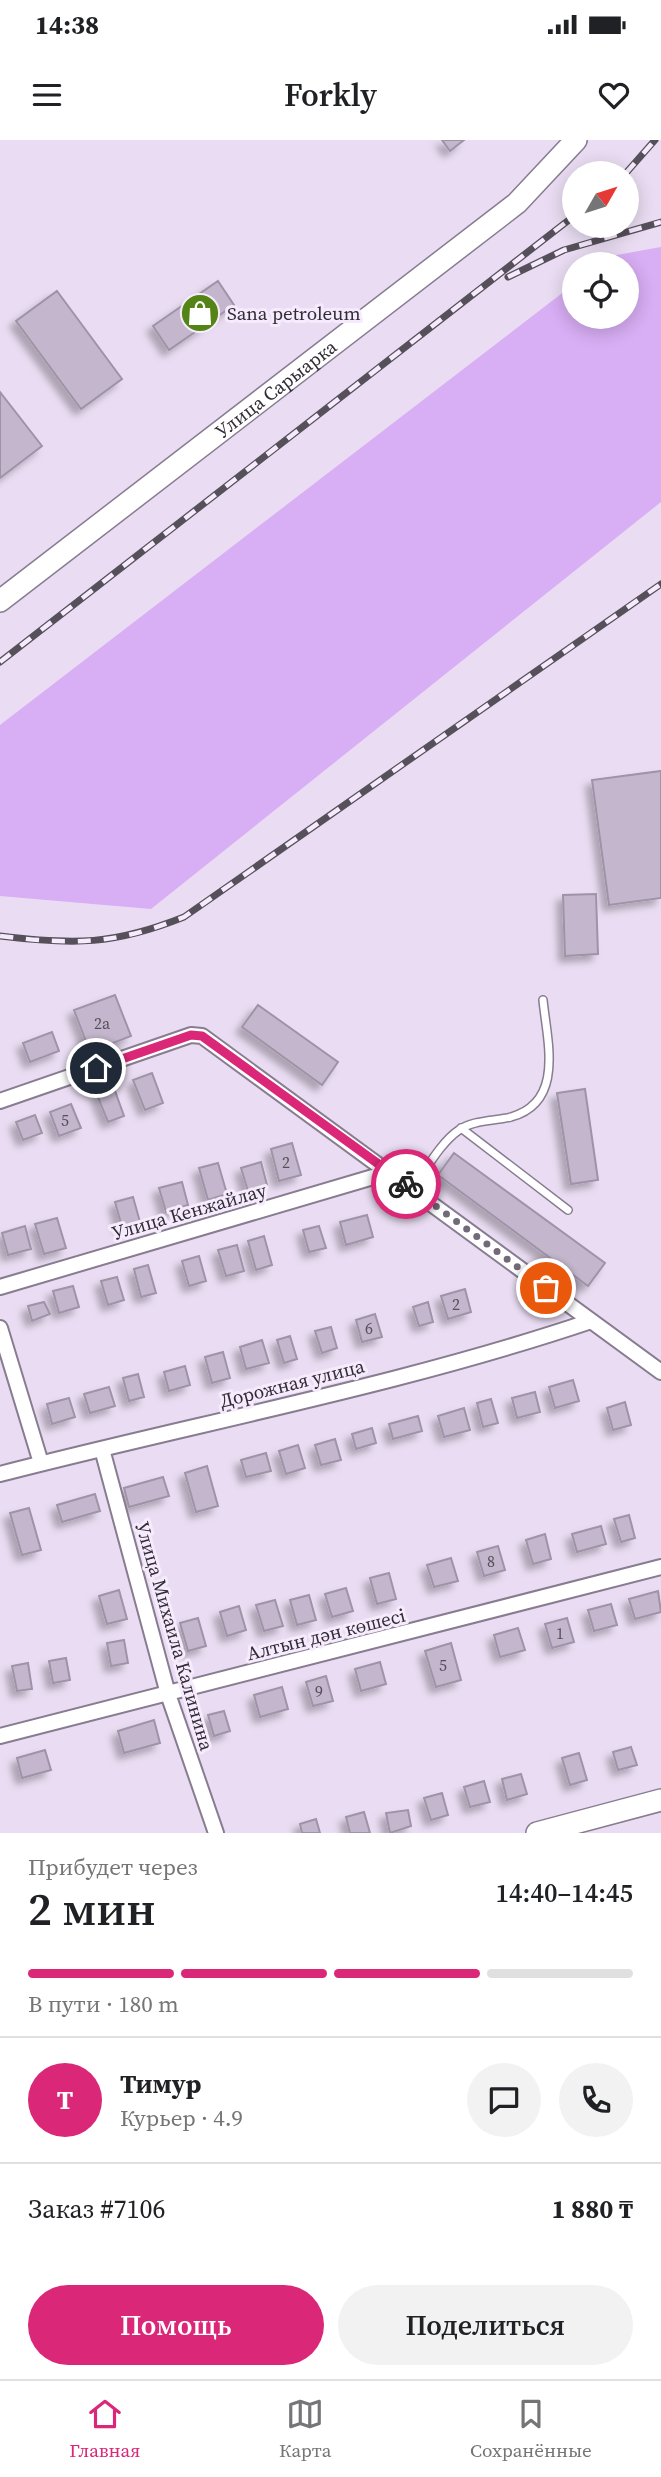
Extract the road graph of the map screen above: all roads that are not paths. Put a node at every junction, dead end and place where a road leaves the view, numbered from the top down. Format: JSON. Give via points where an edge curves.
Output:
{"nodes":[{"id":1,"x":576,"y":140,"type":"edge"},
{"id":2,"x":0,"y":601,"type":"edge"},
{"id":3,"x":543,"y":1000,"type":"dead end"},
{"id":4,"x":0,"y":1101,"type":"edge"},
{"id":5,"x":461,"y":1128,"type":"junction"},
{"id":6,"x":390,"y":1172,"type":"junction"},
{"id":7,"x":412,"y":1189,"type":"junction"},
{"id":8,"x":568,"y":1210,"type":"dead end"},
{"id":9,"x":0,"y":1287,"type":"edge"},
{"id":10,"x":591,"y":1321,"type":"junction"},
{"id":11,"x":0,"y":1328,"type":"edge"},
{"id":12,"x":661,"y":1371,"type":"edge"},
{"id":13,"x":102,"y":1449,"type":"junction"},
{"id":14,"x":41,"y":1463,"type":"junction"},
{"id":15,"x":0,"y":1474,"type":"edge"},
{"id":16,"x":661,"y":1567,"type":"edge"},
{"id":17,"x":168,"y":1694,"type":"junction"},
{"id":18,"x":0,"y":1736,"type":"edge"},
{"id":19,"x":661,"y":1800,"type":"edge"},
{"id":20,"x":216,"y":1833,"type":"edge"},
{"id":21,"x":537,"y":1833,"type":"edge"}],
"edges":[{"from":1,"to":2,"type":"main road","name":"Улица Сарыарка","via":[[517,203]]},
{"from":3,"to":5,"type":"lane","via":[[550,1075],[544,1092],[514,1116]]},
{"from":4,"to":6,"type":"street","via":[[191,1035],[202,1036]]},
{"from":5,"to":7,"type":"lane"},
{"from":5,"to":8,"type":"lane"},
{"from":6,"to":7,"type":"street"},
{"from":6,"to":9,"type":"street","name":"Улица Кенжайлау"},
{"from":7,"to":10,"type":"street"},
{"from":10,"to":12,"type":"street"},
{"from":10,"to":13,"type":"street","name":"Дорожная улица","via":[[537,1339]]},
{"from":11,"to":14,"type":"street"},
{"from":13,"to":14,"type":"street","name":"Дорожная улица"},
{"from":13,"to":17,"type":"street","name":"Улица Михаила Калинина"},
{"from":14,"to":15,"type":"street","name":"Дорожная улица"},
{"from":16,"to":17,"type":"street","name":"Алтын дән көшесі"},
{"from":17,"to":18,"type":"street","name":"Алтын дән көшесі"},
{"from":17,"to":20,"type":"street","name":"Улица Михаила Калинина"},
{"from":19,"to":21,"type":"main road"}]}
